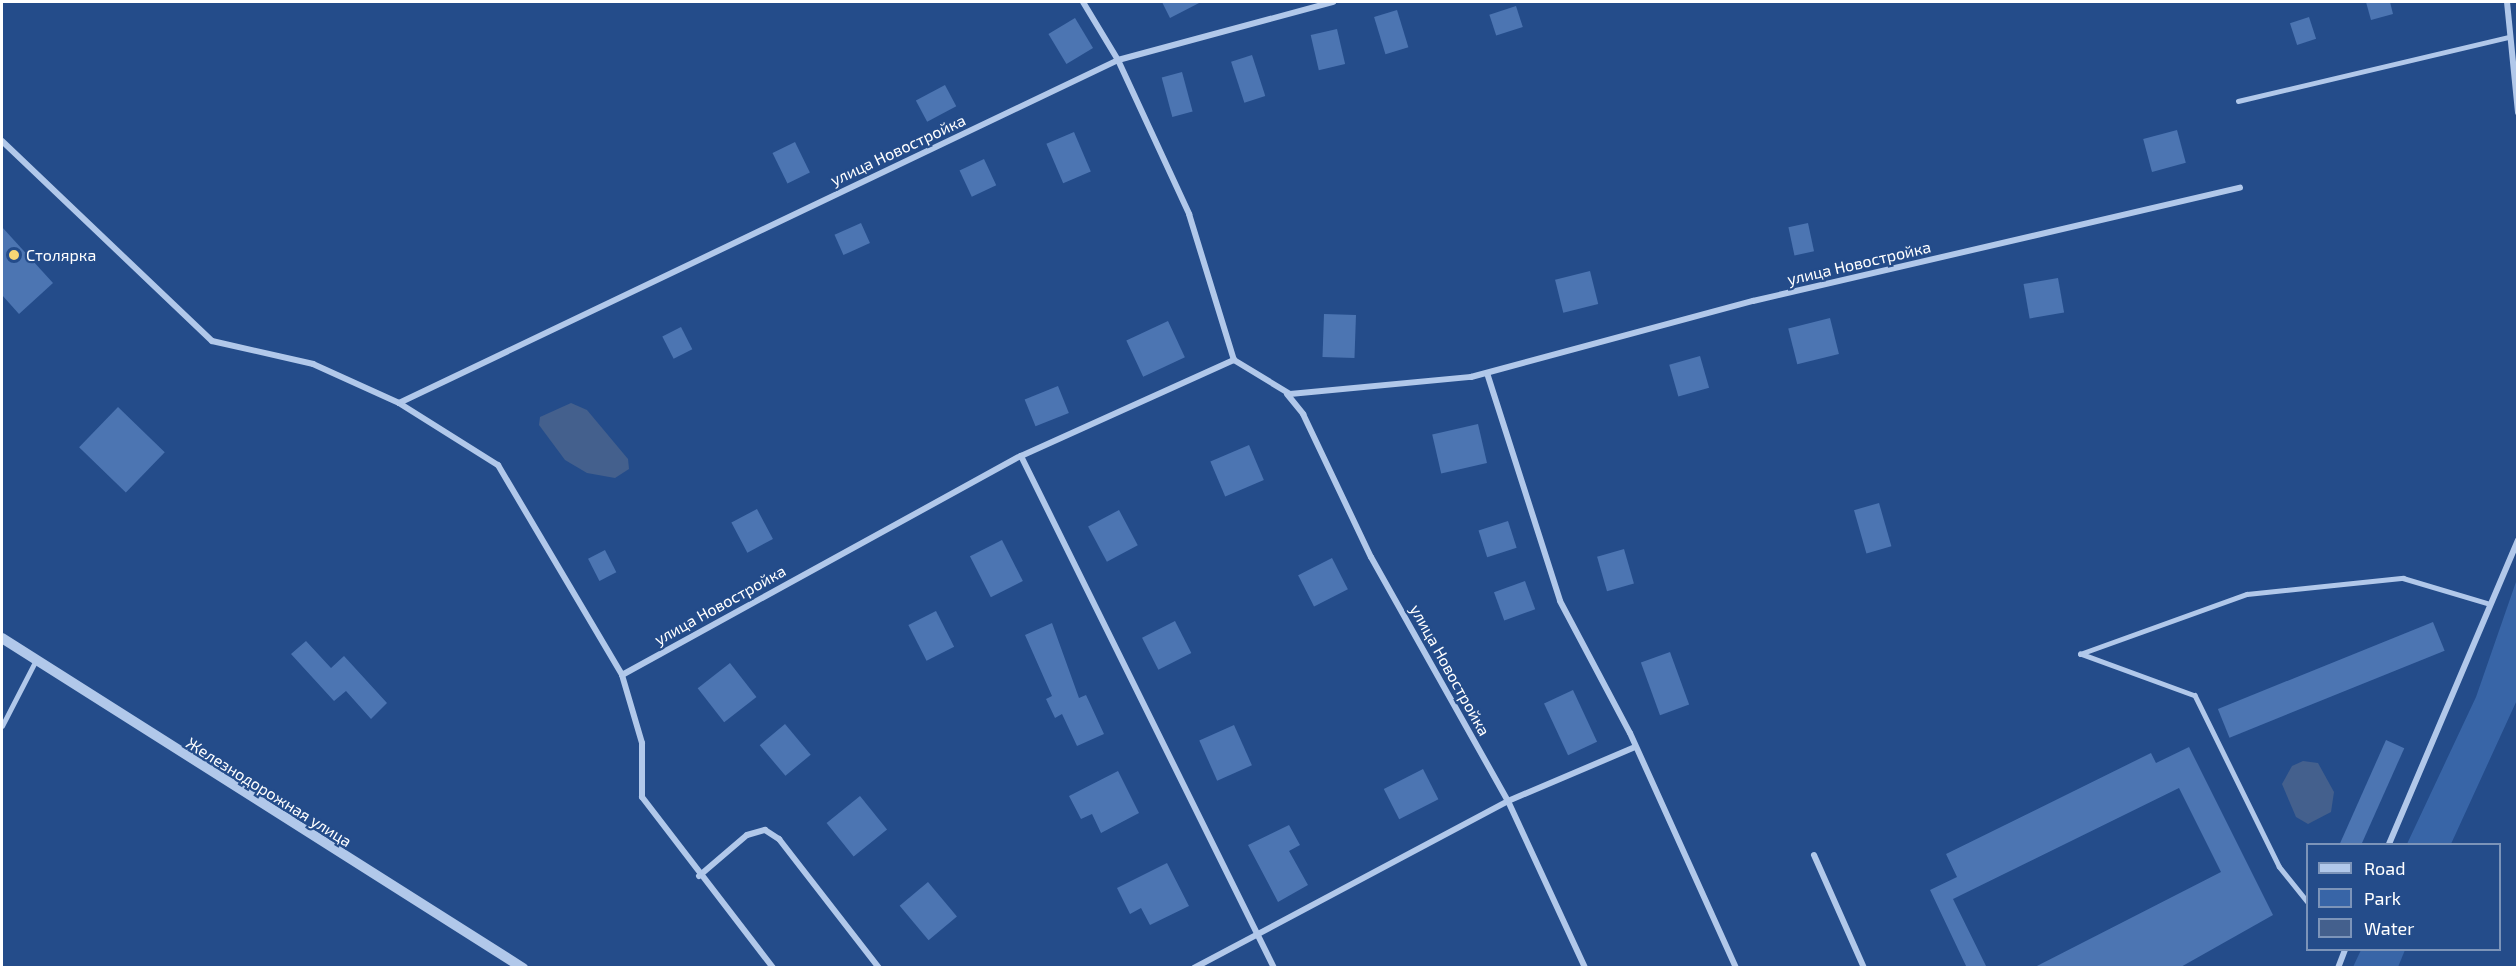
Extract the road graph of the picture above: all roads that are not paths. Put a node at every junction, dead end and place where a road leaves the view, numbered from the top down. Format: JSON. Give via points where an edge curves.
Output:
{"nodes":[{"id":1,"x":1083,"y":2,"type":"edge"},
{"id":2,"x":1333,"y":2,"type":"edge"},
{"id":3,"x":2507,"y":2,"type":"edge"},
{"id":4,"x":2508,"y":37,"type":"junction"},
{"id":5,"x":1118,"y":60,"type":"junction"},
{"id":6,"x":2238,"y":101,"type":"dead end"},
{"id":7,"x":2517,"y":112,"type":"edge"},
{"id":8,"x":2,"y":141,"type":"edge"},
{"id":9,"x":2240,"y":188,"type":"dead end"},
{"id":10,"x":1234,"y":360,"type":"junction"},
{"id":11,"x":1487,"y":373,"type":"junction"},
{"id":12,"x":1284,"y":390,"type":"junction"},
{"id":13,"x":399,"y":403,"type":"junction"},
{"id":14,"x":1021,"y":456,"type":"junction"},
{"id":15,"x":2517,"y":540,"type":"edge"},
{"id":16,"x":2490,"y":604,"type":"junction"},
{"id":17,"x":2,"y":638,"type":"edge"},
{"id":18,"x":36,"y":660,"type":"junction"},
{"id":19,"x":621,"y":675,"type":"junction"},
{"id":20,"x":2,"y":726,"type":"edge"},
{"id":21,"x":1635,"y":747,"type":"junction"},
{"id":22,"x":1508,"y":801,"type":"junction"},
{"id":23,"x":2389,"y":843,"type":"edge"},
{"id":24,"x":1814,"y":855,"type":"dead end"},
{"id":25,"x":699,"y":876,"type":"junction"},
{"id":26,"x":2306,"y":902,"type":"edge"},
{"id":27,"x":1256,"y":935,"type":"junction"},
{"id":28,"x":2345,"y":951,"type":"edge"},
{"id":29,"x":523,"y":968,"type":"edge"},
{"id":30,"x":773,"y":968,"type":"edge"},
{"id":31,"x":879,"y":968,"type":"edge"},
{"id":32,"x":1194,"y":968,"type":"edge"},
{"id":33,"x":1274,"y":968,"type":"edge"},
{"id":34,"x":1585,"y":968,"type":"edge"},
{"id":35,"x":1736,"y":968,"type":"edge"},
{"id":36,"x":1864,"y":968,"type":"edge"},
{"id":37,"x":2338,"y":968,"type":"edge"}],
"edges":[{"from":1,"to":5,"type":"street"},
{"from":2,"to":5,"type":"street","name":"улица Новостройка"},
{"from":3,"to":4,"type":"street"},
{"from":4,"to":6,"type":"lane"},
{"from":4,"to":7,"type":"street"},
{"from":5,"to":10,"type":"street","via":[[1189,214]]},
{"from":5,"to":13,"type":"street","name":"улица Новостройка"},
{"from":8,"to":13,"type":"street","via":[[212,341],[313,364]]},
{"from":9,"to":11,"type":"street","name":"улица Новостройка","via":[[1753,301]]},
{"from":10,"to":12,"type":"street","name":"улица Новостройка"},
{"from":10,"to":14,"type":"street","name":"улица Новостройка"},
{"from":11,"to":12,"type":"street","name":"улица Новостройка","via":[[1305,393]]},
{"from":11,"to":21,"type":"street","via":[[1560,601]]},
{"from":12,"to":22,"type":"street","name":"улица Новостройка","via":[[1304,414],[1371,557]]},
{"from":13,"to":19,"type":"street","via":[[498,465]]},
{"from":14,"to":19,"type":"street","name":"улица Новостройка"},
{"from":14,"to":27,"type":"street"},
{"from":15,"to":16,"type":"street"},
{"from":16,"to":23,"type":"street"},
{"from":16,"to":26,"type":"lane","via":[[2403,578],[2247,594],[2080,654],[2195,696],[2279,867]]},
{"from":17,"to":18,"type":"street","name":"Железнодорожная улица"},
{"from":18,"to":20,"type":"lane"},
{"from":18,"to":29,"type":"street","name":"Железнодорожная улица"},
{"from":19,"to":25,"type":"street","via":[[642,742],[642,797]]},
{"from":21,"to":22,"type":"street"},
{"from":21,"to":35,"type":"street"},
{"from":22,"to":27,"type":"street"},
{"from":22,"to":34,"type":"street","name":"улица Новостройка"},
{"from":24,"to":36,"type":"street"},
{"from":25,"to":30,"type":"street"},
{"from":25,"to":31,"type":"street","via":[[747,835],[765,830],[779,839]]},
{"from":27,"to":32,"type":"street"},
{"from":27,"to":33,"type":"street"},
{"from":28,"to":37,"type":"street"}]}
